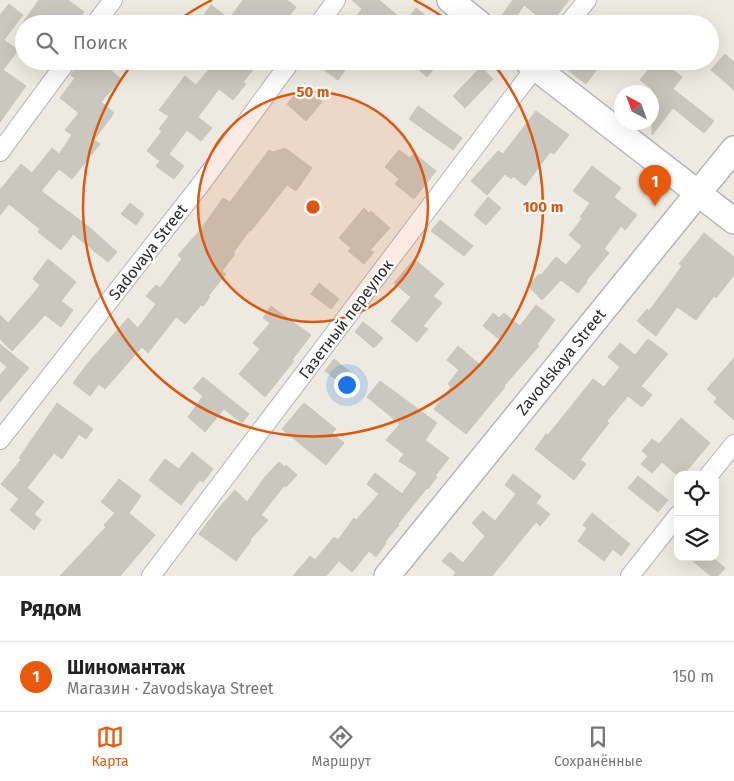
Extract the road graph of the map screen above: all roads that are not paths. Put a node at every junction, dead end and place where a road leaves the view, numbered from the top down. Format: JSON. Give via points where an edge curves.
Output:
{"nodes":[{"id":1,"x":113,"y":0,"type":"edge"},
{"id":2,"x":336,"y":0,"type":"edge"},
{"id":3,"x":450,"y":0,"type":"edge"},
{"id":4,"x":587,"y":0,"type":"edge"},
{"id":5,"x":102,"y":15,"type":"edge"},
{"id":6,"x":325,"y":15,"type":"edge"},
{"id":7,"x":469,"y":15,"type":"edge"},
{"id":8,"x":575,"y":15,"type":"edge"},
{"id":9,"x":60,"y":70,"type":"edge"},
{"id":10,"x":284,"y":70,"type":"edge"},
{"id":11,"x":530,"y":70,"type":"edge"},
{"id":12,"x":542,"y":70,"type":"edge"},
{"id":13,"x":734,"y":149,"type":"edge"},
{"id":14,"x":0,"y":152,"type":"edge"},
{"id":15,"x":698,"y":193,"type":"junction"},
{"id":16,"x":734,"y":221,"type":"edge"},
{"id":17,"x":0,"y":440,"type":"edge"},
{"id":18,"x":734,"y":444,"type":"edge"},
{"id":19,"x":713,"y":471,"type":"edge"},
{"id":20,"x":677,"y":516,"type":"edge"},
{"id":21,"x":151,"y":576,"type":"edge"},
{"id":22,"x":387,"y":576,"type":"edge"},
{"id":23,"x":630,"y":576,"type":"edge"}],
"edges":[{"from":1,"to":5,"type":"street"},
{"from":2,"to":6,"type":"street"},
{"from":3,"to":7,"type":"main road"},
{"from":4,"to":8,"type":"street"},
{"from":9,"to":14,"type":"street"},
{"from":10,"to":17,"type":"street","name":"Sadovaya Street","via":[[201,184]]},
{"from":11,"to":21,"type":"street","name":"Газетный переулок"},
{"from":12,"to":15,"type":"main road"},
{"from":13,"to":15,"type":"main road","name":"Zavodskaya Street"},
{"from":15,"to":16,"type":"main road"},
{"from":15,"to":22,"type":"main road","name":"Zavodskaya Street"},
{"from":18,"to":19,"type":"street"},
{"from":20,"to":23,"type":"street"}]}
